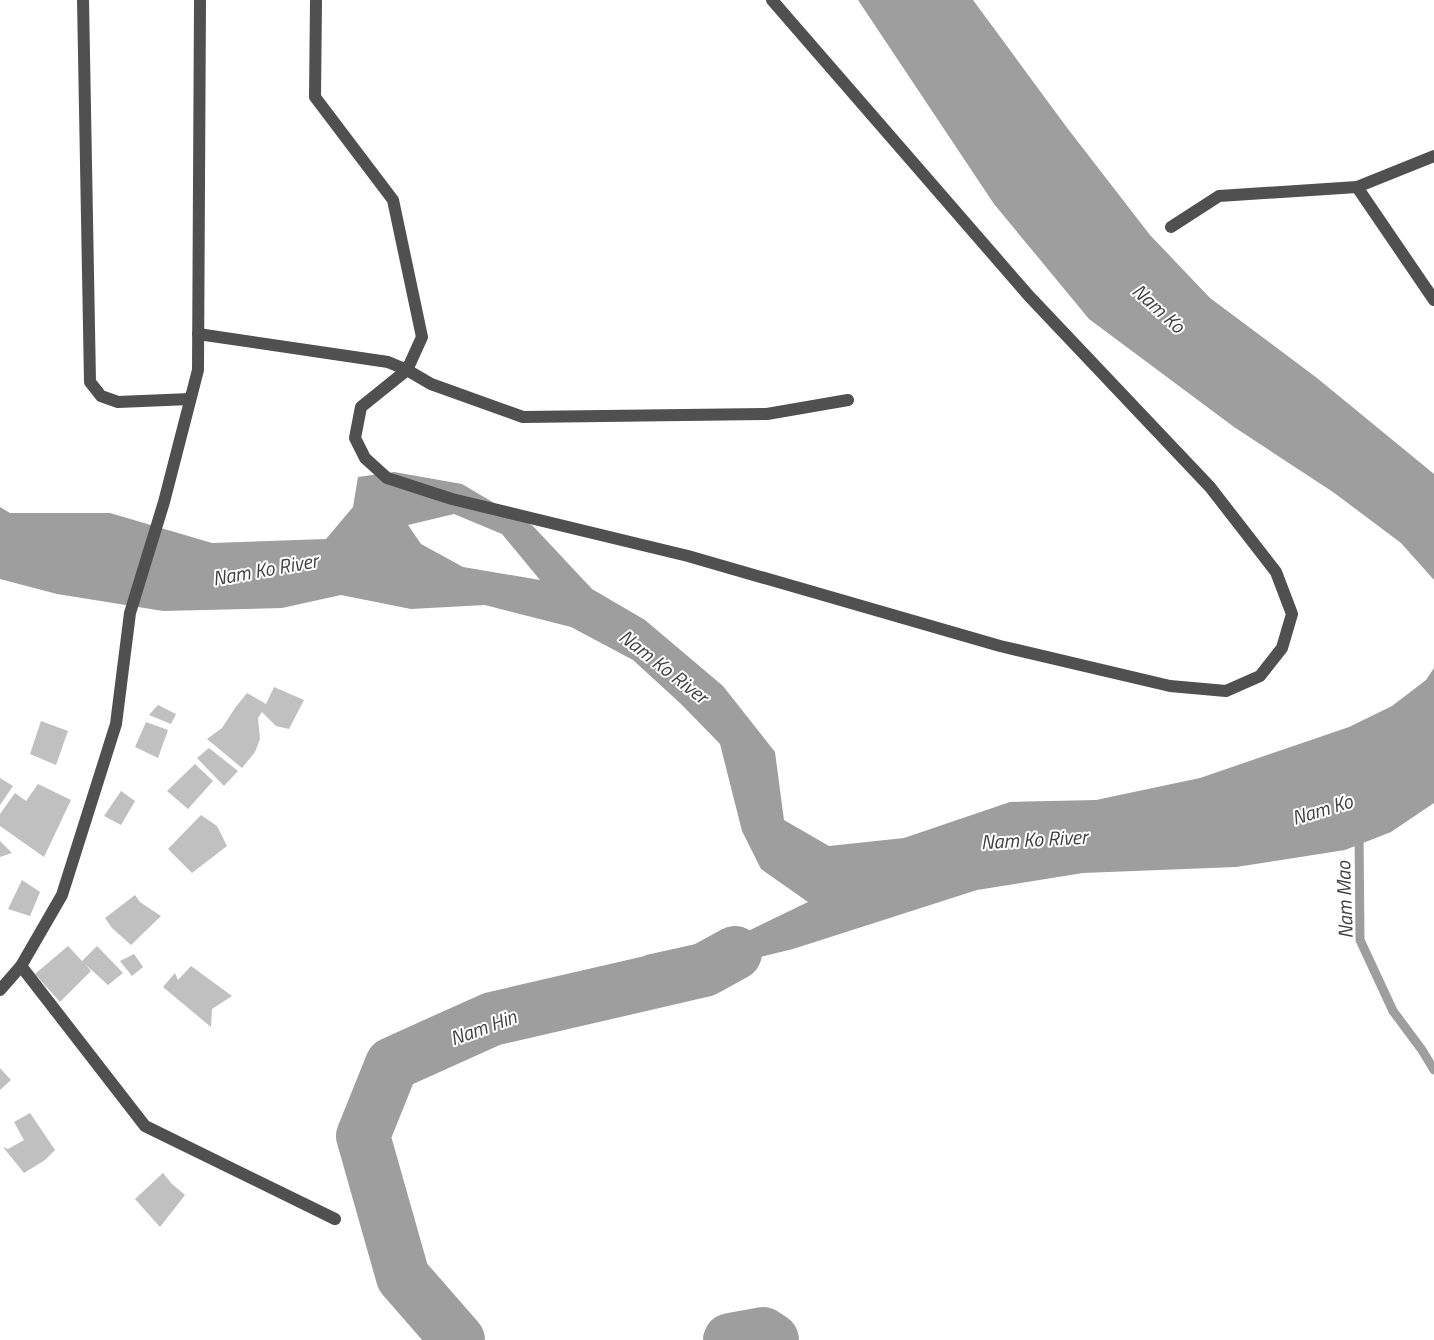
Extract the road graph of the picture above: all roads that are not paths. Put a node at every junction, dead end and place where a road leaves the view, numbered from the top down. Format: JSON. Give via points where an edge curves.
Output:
{"nodes":[{"id":1,"x":83,"y":0,"type":"edge"},
{"id":2,"x":200,"y":0,"type":"edge"},
{"id":3,"x":316,"y":0,"type":"edge"},
{"id":4,"x":772,"y":0,"type":"edge"},
{"id":5,"x":1434,"y":156,"type":"edge"},
{"id":6,"x":1357,"y":187,"type":"junction"},
{"id":7,"x":1171,"y":227,"type":"dead end"},
{"id":8,"x":1434,"y":300,"type":"edge"},
{"id":9,"x":198,"y":334,"type":"junction"},
{"id":10,"x":406,"y":370,"type":"junction"},
{"id":11,"x":190,"y":399,"type":"junction"},
{"id":12,"x":848,"y":400,"type":"dead end"},
{"id":13,"x":21,"y":966,"type":"junction"},
{"id":14,"x":0,"y":990,"type":"edge"},
{"id":15,"x":334,"y":1219,"type":"dead end"}],
"edges":[{"from":1,"to":11,"type":"street","via":[[90,382],[101,396],[118,402]]},
{"from":2,"to":9,"type":"street"},
{"from":3,"to":10,"type":"street","via":[[315,97],[393,200],[422,337]]},
{"from":4,"to":10,"type":"street","via":[[1028,296],[1210,487],[1276,572],[1292,614],[1282,648],[1260,676],[1226,692],[1161,684],[1000,646],[688,556],[452,499],[387,478],[365,458],[355,438],[362,407]]},
{"from":5,"to":6,"type":"street"},
{"from":6,"to":7,"type":"street","via":[[1219,196]]},
{"from":6,"to":8,"type":"street"},
{"from":9,"to":10,"type":"street","via":[[388,362]]},
{"from":9,"to":11,"type":"street","via":[[198,370]]},
{"from":10,"to":12,"type":"street","via":[[431,384],[523,416],[767,414]]},
{"from":11,"to":13,"type":"street","via":[[164,502],[130,613],[116,724],[62,895]]},
{"from":13,"to":14,"type":"street"},
{"from":13,"to":15,"type":"street","via":[[145,1126]]}]}
